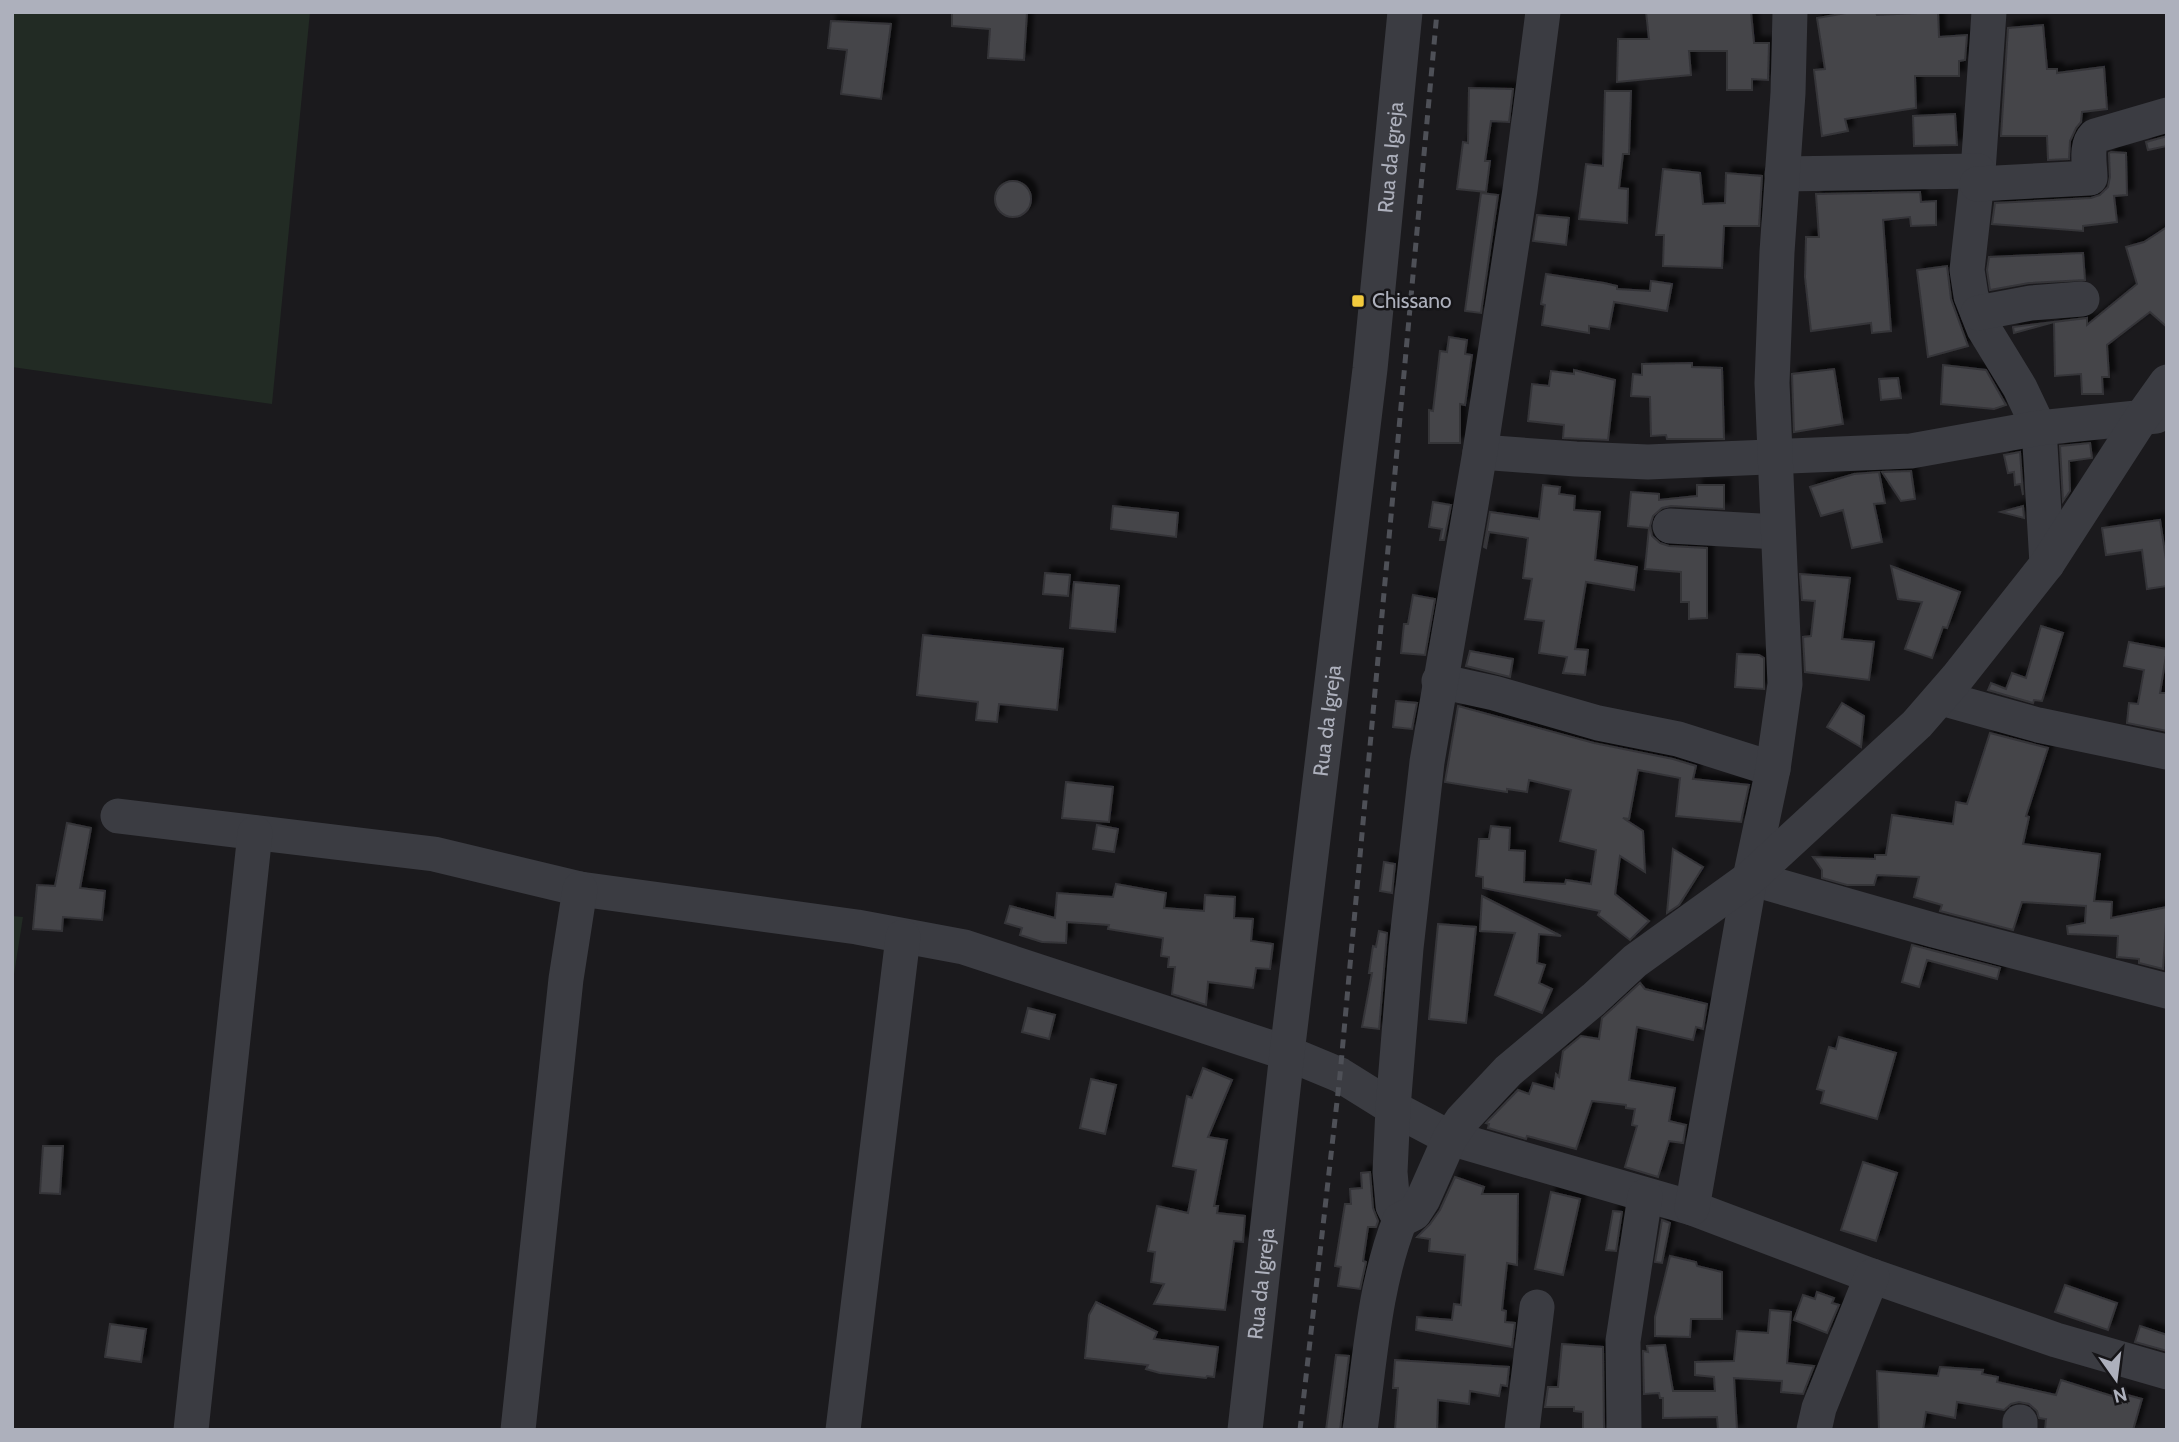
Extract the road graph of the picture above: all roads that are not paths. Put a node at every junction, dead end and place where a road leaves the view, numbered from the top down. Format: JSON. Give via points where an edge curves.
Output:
{"nodes":[{"id":1,"x":1405,"y":12,"type":"edge"},
{"id":2,"x":1542,"y":12,"type":"edge"},
{"id":3,"x":1790,"y":12,"type":"edge"},
{"id":4,"x":1989,"y":12,"type":"edge"},
{"id":5,"x":2167,"y":115,"type":"edge"},
{"id":6,"x":1782,"y":174,"type":"junction"},
{"id":7,"x":1977,"y":178,"type":"junction"},
{"id":8,"x":2082,"y":299,"type":"dead end"},
{"id":9,"x":1978,"y":313,"type":"junction"},
{"id":10,"x":2167,"y":382,"type":"edge"},
{"id":11,"x":2154,"y":416,"type":"edge"},
{"id":12,"x":2039,"y":428,"type":"junction"},
{"id":13,"x":1480,"y":452,"type":"junction"},
{"id":14,"x":1774,"y":457,"type":"junction"},
{"id":15,"x":1670,"y":526,"type":"dead end"},
{"id":16,"x":1778,"y":532,"type":"junction"},
{"id":17,"x":2048,"y":564,"type":"junction"},
{"id":18,"x":1439,"y":681,"type":"junction"},
{"id":19,"x":1941,"y":698,"type":"junction"},
{"id":20,"x":2167,"y":752,"type":"edge"},
{"id":21,"x":1773,"y":769,"type":"junction"},
{"id":22,"x":118,"y":816,"type":"dead end"},
{"id":23,"x":255,"y":834,"type":"junction"},
{"id":24,"x":1750,"y":878,"type":"junction"},
{"id":25,"x":580,"y":889,"type":"junction"},
{"id":26,"x":904,"y":937,"type":"junction"},
{"id":27,"x":2167,"y":991,"type":"edge"},
{"id":28,"x":1289,"y":1039,"type":"junction"},
{"id":29,"x":1393,"y":1108,"type":"junction"},
{"id":30,"x":1450,"y":1138,"type":"junction"},
{"id":31,"x":1645,"y":1196,"type":"junction"},
{"id":32,"x":1692,"y":1208,"type":"junction"},
{"id":33,"x":1401,"y":1220,"type":"junction"},
{"id":34,"x":1872,"y":1276,"type":"junction"},
{"id":35,"x":1537,"y":1307,"type":"dead end"},
{"id":36,"x":2167,"y":1372,"type":"edge"},
{"id":37,"x":191,"y":1430,"type":"edge"},
{"id":38,"x":518,"y":1430,"type":"edge"},
{"id":39,"x":843,"y":1430,"type":"edge"},
{"id":40,"x":1245,"y":1430,"type":"edge"},
{"id":41,"x":1360,"y":1430,"type":"edge"},
{"id":42,"x":1522,"y":1430,"type":"edge"},
{"id":43,"x":1624,"y":1430,"type":"edge"},
{"id":44,"x":1814,"y":1430,"type":"edge"}],
"edges":[{"from":1,"to":28,"type":"street","name":"Rua da Igreja","via":[[1370,369]]},
{"from":2,"to":13,"type":"street"},
{"from":3,"to":6,"type":"street"},
{"from":4,"to":7,"type":"street"},
{"from":5,"to":7,"type":"street","via":[[2095,136],[2089,147],[2090,178]]},
{"from":6,"to":7,"type":"street"},
{"from":6,"to":14,"type":"street"},
{"from":7,"to":9,"type":"street","via":[[1967,270]]},
{"from":8,"to":9,"type":"street"},
{"from":9,"to":12,"type":"street"},
{"from":10,"to":11,"type":"street"},
{"from":11,"to":12,"type":"street"},
{"from":11,"to":17,"type":"street"},
{"from":12,"to":14,"type":"street","via":[[1911,451]]},
{"from":12,"to":17,"type":"street"},
{"from":13,"to":14,"type":"street","via":[[1648,462]]},
{"from":13,"to":18,"type":"street"},
{"from":14,"to":16,"type":"street"},
{"from":15,"to":16,"type":"street"},
{"from":16,"to":21,"type":"street","via":[[1785,684]]},
{"from":17,"to":19,"type":"street"},
{"from":18,"to":21,"type":"street","via":[[1678,739]]},
{"from":18,"to":29,"type":"street","via":[[1406,947]]},
{"from":19,"to":20,"type":"street","via":[[2038,726]]},
{"from":19,"to":24,"type":"street"},
{"from":21,"to":24,"type":"street"},
{"from":22,"to":23,"type":"street"},
{"from":23,"to":25,"type":"street","via":[[434,854]]},
{"from":23,"to":37,"type":"street"},
{"from":24,"to":27,"type":"street"},
{"from":24,"to":30,"type":"street","via":[[1635,961],[1508,1071],[1461,1119]]},
{"from":24,"to":32,"type":"street"},
{"from":25,"to":26,"type":"street"},
{"from":25,"to":38,"type":"street","via":[[566,979]]},
{"from":26,"to":28,"type":"street","via":[[964,947]]},
{"from":26,"to":39,"type":"street"},
{"from":28,"to":29,"type":"street"},
{"from":28,"to":40,"type":"street","name":"Rua da Igreja"},
{"from":29,"to":30,"type":"street"},
{"from":29,"to":33,"type":"street","via":[[1390,1172],[1393,1206]]},
{"from":30,"to":31,"type":"street"},
{"from":30,"to":33,"type":"street","via":[[1423,1199],[1414,1213]]},
{"from":31,"to":32,"type":"street"},
{"from":31,"to":43,"type":"street","via":[[1623,1341]]},
{"from":32,"to":34,"type":"street"},
{"from":33,"to":41,"type":"street","via":[[1385,1271]]},
{"from":34,"to":36,"type":"street","via":[[2056,1340]]},
{"from":34,"to":44,"type":"street"},
{"from":35,"to":42,"type":"street"}]}
